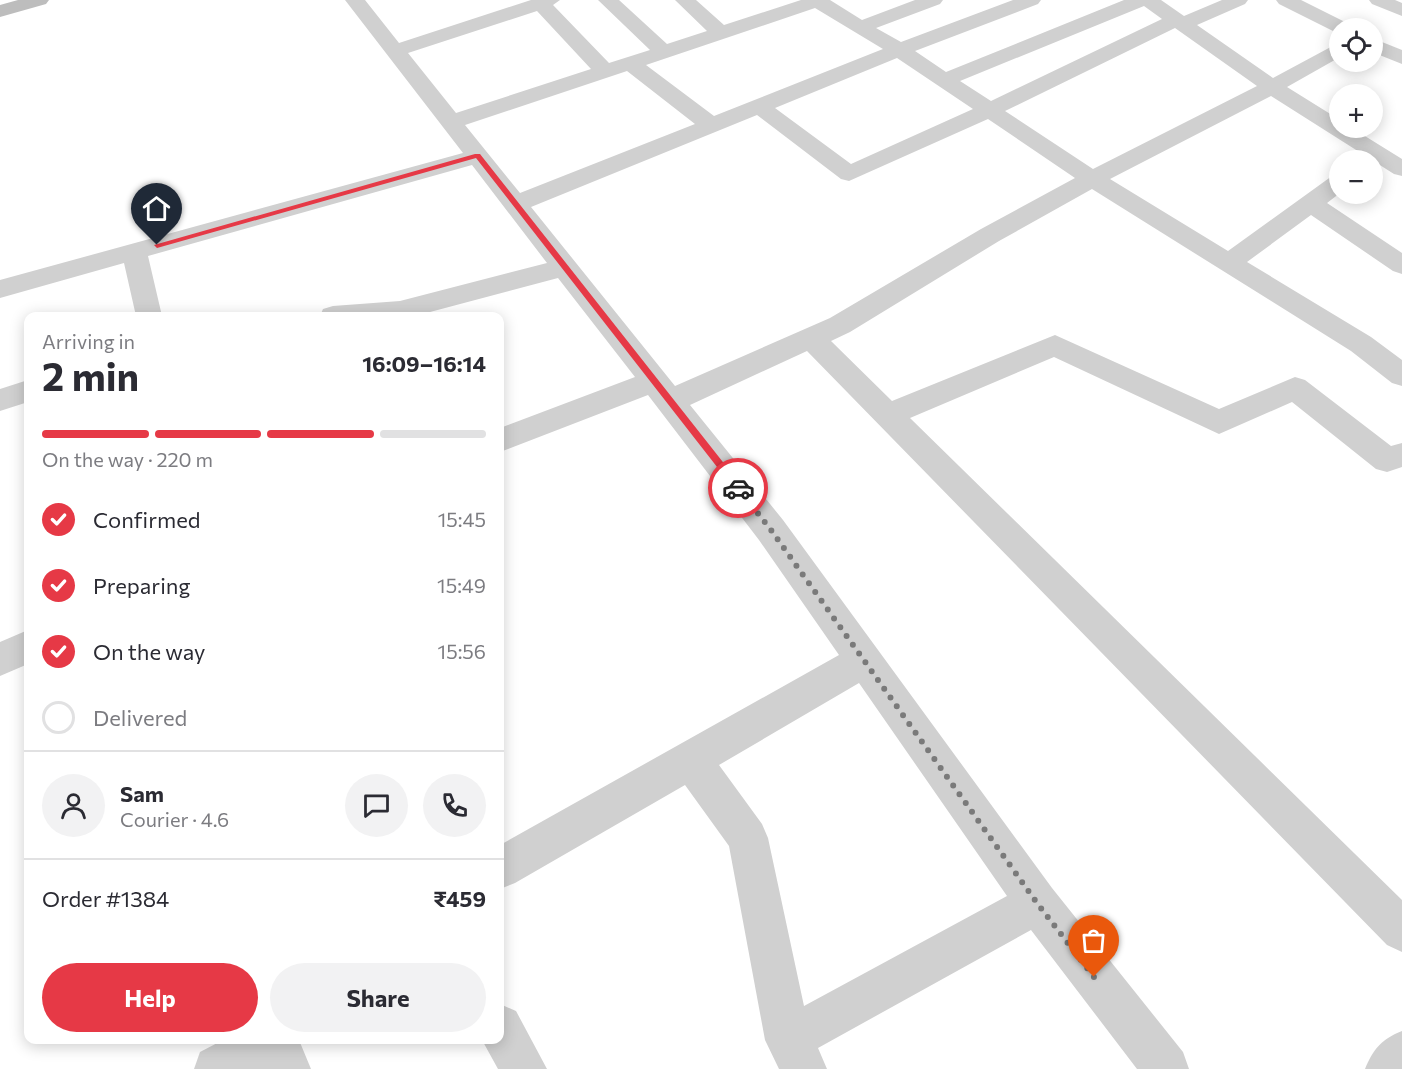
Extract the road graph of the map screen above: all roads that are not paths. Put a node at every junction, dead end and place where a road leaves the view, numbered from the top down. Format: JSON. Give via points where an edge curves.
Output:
{"nodes":[{"id":1,"x":39,"y":0,"type":"edge"},
{"id":2,"x":355,"y":0,"type":"edge"},
{"id":3,"x":608,"y":0,"type":"edge"},
{"id":4,"x":685,"y":0,"type":"edge"},
{"id":5,"x":817,"y":0,"type":"edge"},
{"id":6,"x":933,"y":0,"type":"edge"},
{"id":7,"x":1031,"y":0,"type":"edge"},
{"id":8,"x":1141,"y":0,"type":"edge"},
{"id":9,"x":1148,"y":0,"type":"edge"},
{"id":10,"x":1238,"y":0,"type":"edge"},
{"id":11,"x":1286,"y":0,"type":"edge"},
{"id":12,"x":1379,"y":0,"type":"edge"},
{"id":13,"x":545,"y":2,"type":"edge"},
{"id":14,"x":1402,"y":10,"type":"edge"},
{"id":15,"x":0,"y":11,"type":"edge"},
{"id":16,"x":1178,"y":22,"type":"junction"},
{"id":17,"x":1329,"y":22,"type":"edge"},
{"id":18,"x":861,"y":27,"type":"junction"},
{"id":19,"x":721,"y":33,"type":"junction"},
{"id":20,"x":1383,"y":49,"type":"edge"},
{"id":21,"x":899,"y":50,"type":"junction"},
{"id":22,"x":395,"y":51,"type":"junction"},
{"id":23,"x":664,"y":52,"type":"junction"},
{"id":24,"x":1329,"y":54,"type":"edge"},
{"id":25,"x":1402,"y":58,"type":"edge"},
{"id":26,"x":630,"y":63,"type":"junction"},
{"id":27,"x":604,"y":71,"type":"junction"},
{"id":28,"x":944,"y":80,"type":"junction"},
{"id":29,"x":1272,"y":87,"type":"junction"},
{"id":30,"x":759,"y":106,"type":"junction"},
{"id":31,"x":990,"y":110,"type":"junction"},
{"id":32,"x":452,"y":122,"type":"junction"},
{"id":33,"x":711,"y":125,"type":"junction"},
{"id":34,"x":1362,"y":150,"type":"edge"},
{"id":35,"x":478,"y":156,"type":"junction"},
{"id":36,"x":1383,"y":162,"type":"edge"},
{"id":37,"x":1402,"y":170,"type":"edge"},
{"id":38,"x":1092,"y":178,"type":"junction"},
{"id":39,"x":1329,"y":189,"type":"edge"},
{"id":40,"x":1310,"y":203,"type":"junction"},
{"id":41,"x":516,"y":204,"type":"junction"},
{"id":42,"x":134,"y":252,"type":"junction"},
{"id":43,"x":1229,"y":263,"type":"junction"},
{"id":44,"x":1402,"y":265,"type":"edge"},
{"id":45,"x":565,"y":267,"type":"junction"},
{"id":46,"x":0,"y":289,"type":"edge"},
{"id":47,"x":148,"y":312,"type":"edge"},
{"id":48,"x":387,"y":312,"type":"edge"},
{"id":49,"x":811,"y":338,"type":"junction"},
{"id":50,"x":1402,"y":375,"type":"edge"},
{"id":51,"x":662,"y":391,"type":"junction"},
{"id":52,"x":24,"y":392,"type":"edge"},
{"id":53,"x":0,"y":400,"type":"edge"},
{"id":54,"x":888,"y":415,"type":"junction"},
{"id":55,"x":504,"y":439,"type":"edge"},
{"id":56,"x":1402,"y":455,"type":"edge"},
{"id":57,"x":24,"y":649,"type":"edge"},
{"id":58,"x":0,"y":659,"type":"edge"},
{"id":59,"x":864,"y":660,"type":"junction"},
{"id":60,"x":691,"y":760,"type":"junction"},
{"id":61,"x":504,"y":866,"type":"edge"},
{"id":62,"x":1037,"y":903,"type":"junction"},
{"id":63,"x":1402,"y":930,"type":"edge"},
{"id":64,"x":504,"y":1034,"type":"edge"},
{"id":65,"x":259,"y":1044,"type":"edge"},
{"id":66,"x":277,"y":1044,"type":"edge"},
{"id":67,"x":1402,"y":1054,"type":"edge"},
{"id":68,"x":796,"y":1055,"type":"edge"},
{"id":69,"x":217,"y":1069,"type":"edge"},
{"id":70,"x":288,"y":1069,"type":"edge"},
{"id":71,"x":524,"y":1069,"type":"edge"},
{"id":72,"x":1166,"y":1069,"type":"edge"},
{"id":73,"x":1388,"y":1069,"type":"edge"}],
"edges":[{"from":1,"to":15,"type":"street"},
{"from":2,"to":22,"type":"street"},
{"from":3,"to":23,"type":"street"},
{"from":4,"to":19,"type":"street"},
{"from":5,"to":18,"type":"street"},
{"from":5,"to":19,"type":"street"},
{"from":6,"to":18,"type":"street"},
{"from":7,"to":21,"type":"street"},
{"from":8,"to":28,"type":"street"},
{"from":9,"to":16,"type":"street"},
{"from":10,"to":16,"type":"street"},
{"from":11,"to":17,"type":"street"},
{"from":12,"to":14,"type":"street"},
{"from":13,"to":22,"type":"street"},
{"from":13,"to":27,"type":"street"},
{"from":16,"to":29,"type":"street"},
{"from":16,"to":31,"type":"street"},
{"from":18,"to":21,"type":"street"},
{"from":19,"to":23,"type":"street"},
{"from":20,"to":25,"type":"street"},
{"from":21,"to":28,"type":"street"},
{"from":21,"to":30,"type":"street"},
{"from":22,"to":32,"type":"street"},
{"from":23,"to":26,"type":"street"},
{"from":24,"to":29,"type":"street"},
{"from":26,"to":27,"type":"street"},
{"from":26,"to":33,"type":"street"},
{"from":27,"to":32,"type":"street"},
{"from":28,"to":31,"type":"street"},
{"from":29,"to":34,"type":"street"},
{"from":29,"to":38,"type":"street"},
{"from":30,"to":31,"type":"street","via":[[849,174]]},
{"from":30,"to":33,"type":"street"},
{"from":31,"to":38,"type":"street"},
{"from":32,"to":35,"type":"street"},
{"from":33,"to":41,"type":"street"},
{"from":35,"to":41,"type":"street"},
{"from":35,"to":42,"type":"street"},
{"from":36,"to":37,"type":"street"},
{"from":38,"to":43,"type":"street"},
{"from":38,"to":49,"type":"street","via":[[840,325]]},
{"from":39,"to":40,"type":"street"},
{"from":40,"to":43,"type":"street"},
{"from":40,"to":44,"type":"street"},
{"from":41,"to":45,"type":"street"},
{"from":42,"to":46,"type":"street"},
{"from":42,"to":47,"type":"street"},
{"from":43,"to":50,"type":"street","via":[[1360,344]]},
{"from":45,"to":48,"type":"street"},
{"from":45,"to":51,"type":"street"},
{"from":49,"to":51,"type":"street"},
{"from":49,"to":54,"type":"street"},
{"from":51,"to":55,"type":"street"},
{"from":51,"to":59,"type":"street","via":[[771,530]]},
{"from":52,"to":53,"type":"street"},
{"from":54,"to":56,"type":"street","via":[[1055,345],[1219,422],[1295,388],[1387,460]]},
{"from":54,"to":63,"type":"street"},
{"from":57,"to":58,"type":"street"},
{"from":59,"to":60,"type":"street"},
{"from":59,"to":62,"type":"street"},
{"from":60,"to":61,"type":"street"},
{"from":60,"to":68,"type":"street","via":[[748,838]]},
{"from":62,"to":68,"type":"street"},
{"from":62,"to":72,"type":"street"},
{"from":64,"to":71,"type":"street"},
{"from":65,"to":69,"type":"street"},
{"from":66,"to":70,"type":"street"},
{"from":67,"to":73,"type":"street"}]}
